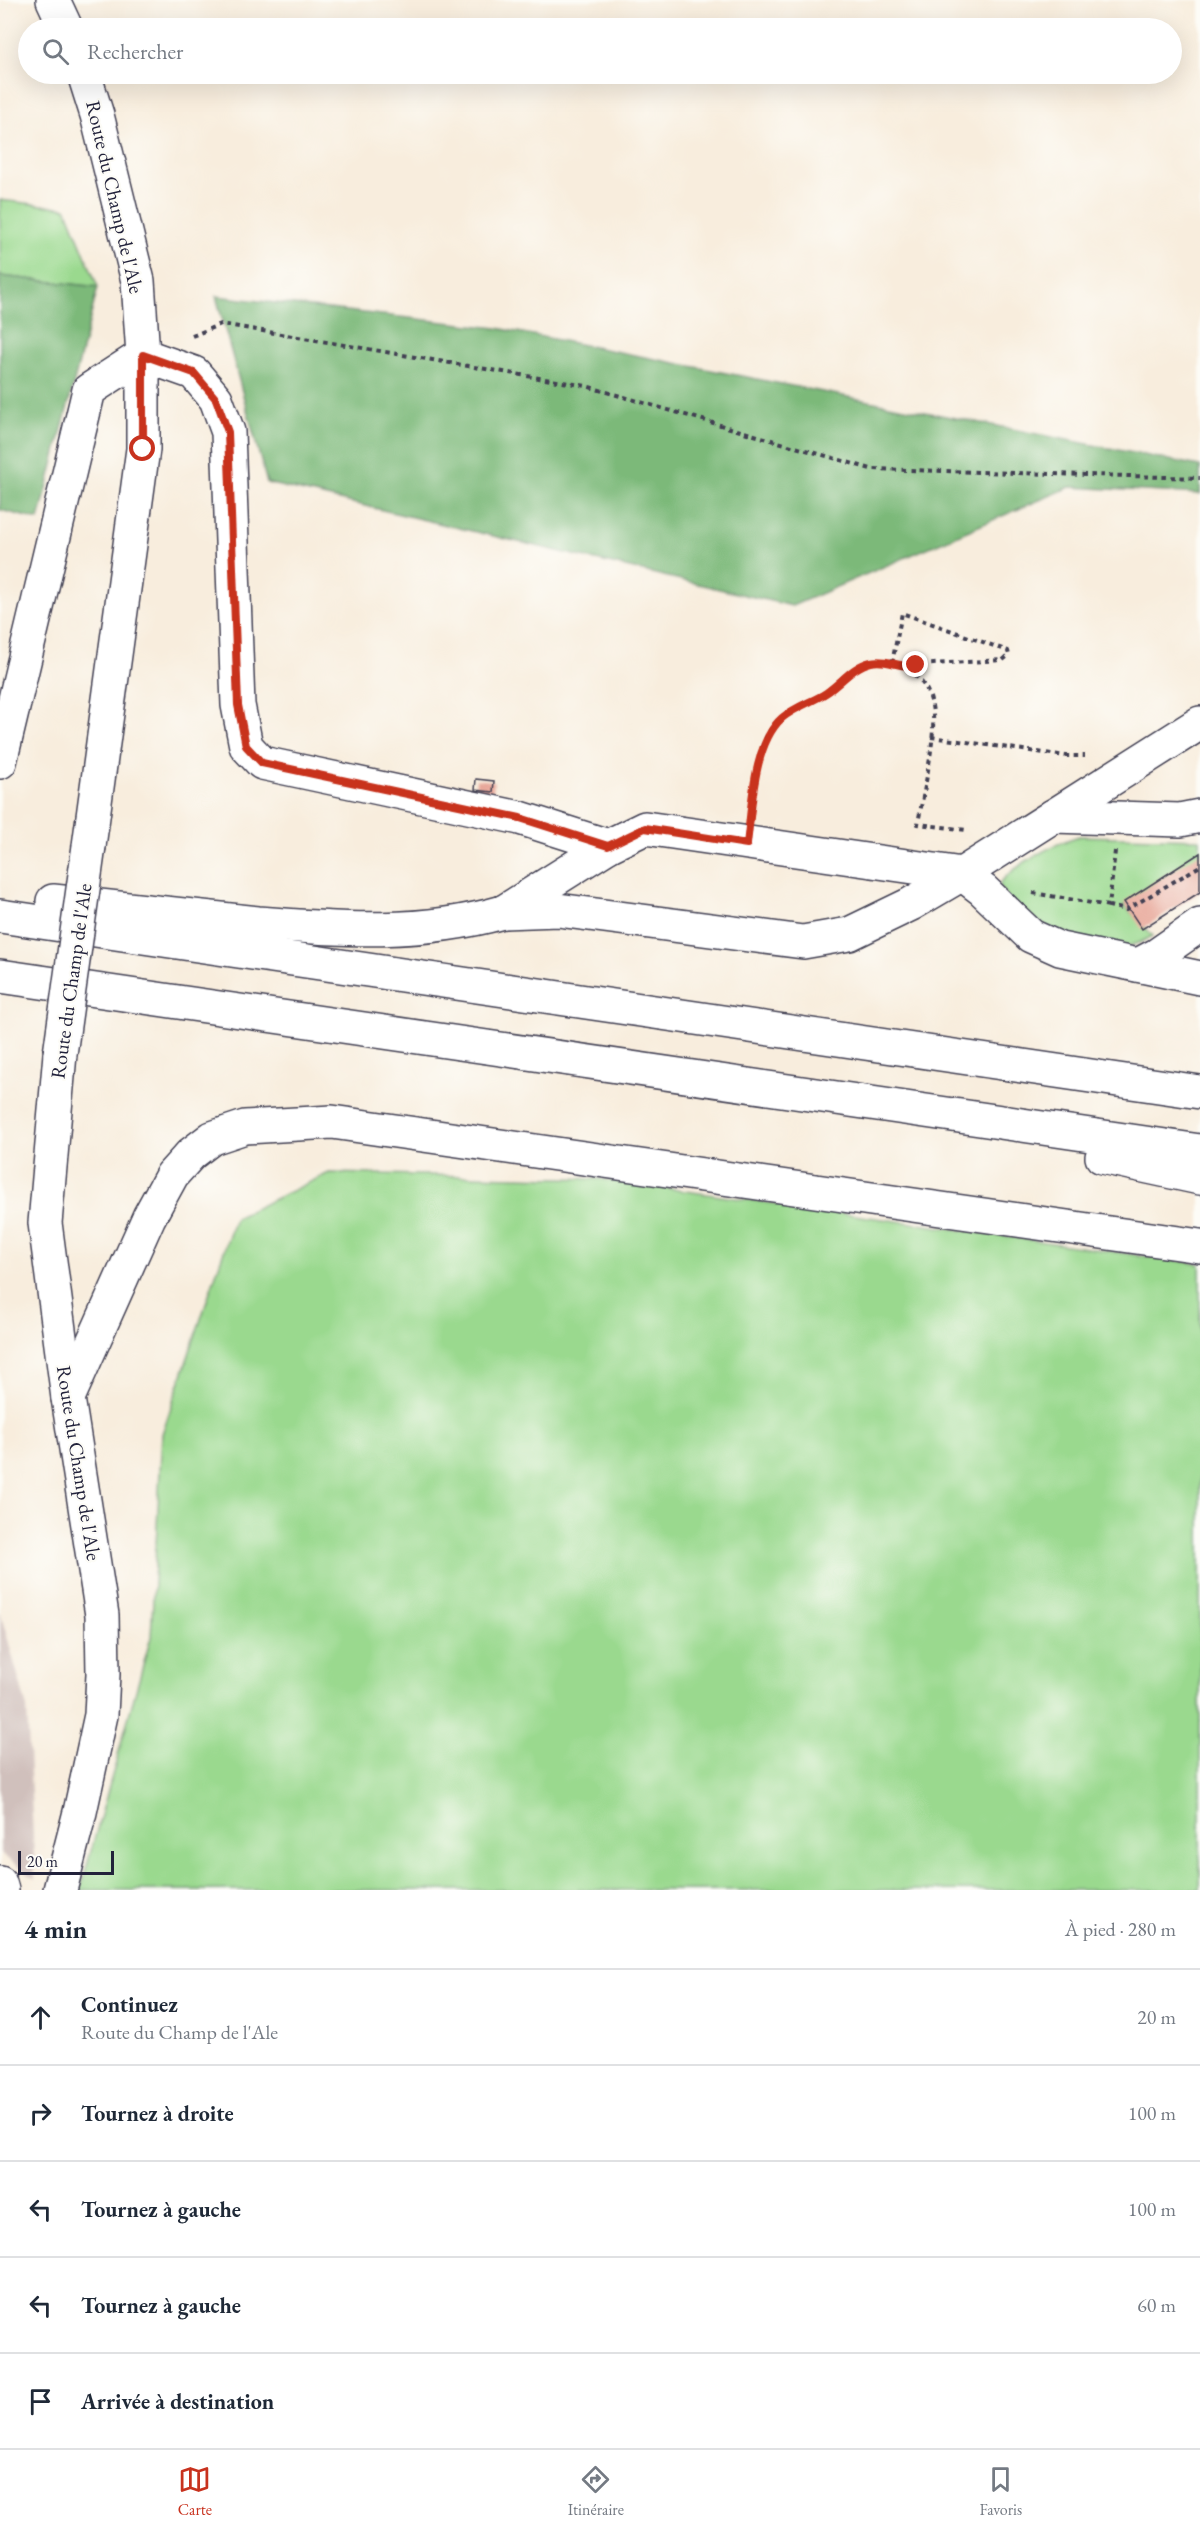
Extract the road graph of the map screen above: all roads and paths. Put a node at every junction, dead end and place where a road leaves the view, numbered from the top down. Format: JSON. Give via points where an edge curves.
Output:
{"nodes":[{"id":1,"x":53,"y":0,"type":"edge"},
{"id":2,"x":61,"y":18,"type":"edge"},
{"id":3,"x":87,"y":84,"type":"edge"},
{"id":4,"x":143,"y":355,"type":"junction"},
{"id":5,"x":1200,"y":478,"type":"edge"},
{"id":6,"x":892,"y":663,"type":"junction"},
{"id":7,"x":906,"y":668,"type":"junction"},
{"id":8,"x":1200,"y":723,"type":"edge"},
{"id":9,"x":931,"y":737,"type":"junction"},
{"id":10,"x":1094,"y":755,"type":"dead end"},
{"id":11,"x":0,"y":762,"type":"edge"},
{"id":12,"x":1053,"y":816,"type":"junction"},
{"id":13,"x":1200,"y":816,"type":"edge"},
{"id":14,"x":973,"y":831,"type":"dead end"},
{"id":15,"x":747,"y":844,"type":"junction"},
{"id":16,"x":608,"y":846,"type":"junction"},
{"id":17,"x":1116,"y":850,"type":"dead end"},
{"id":18,"x":1200,"y":866,"type":"edge"},
{"id":19,"x":962,"y":874,"type":"junction"},
{"id":20,"x":1031,"y":892,"type":"dead end"},
{"id":21,"x":0,"y":895,"type":"edge"},
{"id":22,"x":1109,"y":906,"type":"junction"},
{"id":23,"x":504,"y":912,"type":"junction"},
{"id":24,"x":0,"y":916,"type":"edge"},
{"id":25,"x":1200,"y":925,"type":"edge"},
{"id":26,"x":1137,"y":965,"type":"junction"},
{"id":27,"x":0,"y":976,"type":"edge"},
{"id":28,"x":1200,"y":978,"type":"edge"},
{"id":29,"x":757,"y":1087,"type":"junction"},
{"id":30,"x":1200,"y":1092,"type":"edge"},
{"id":31,"x":1200,"y":1151,"type":"edge"},
{"id":32,"x":1200,"y":1178,"type":"edge"},
{"id":33,"x":1200,"y":1246,"type":"edge"},
{"id":34,"x":68,"y":1398,"type":"junction"},
{"id":35,"x":0,"y":1883,"type":"edge"},
{"id":36,"x":2,"y":1890,"type":"edge"},
{"id":37,"x":60,"y":1890,"type":"edge"}],
"edges":[{"from":1,"to":2,"type":"main road"},
{"from":3,"to":4,"type":"main road","name":"Route du Champ de l'Ale","via":[[138,281]]},
{"from":4,"to":5,"type":"path","via":[[221,324],[586,386],[871,469]]},
{"from":4,"to":11,"type":"main road","via":[[89,390]]},
{"from":4,"to":16,"type":"main road","via":[[194,373],[216,399],[228,432],[238,705],[246,746],[262,763],[520,818]]},
{"from":4,"to":34,"type":"main road","name":"Route du Champ de l'Ale","bridge":true,"via":[[143,449],[60,1054],[45,1223]]},
{"from":6,"to":7,"type":"path"},
{"from":6,"to":7,"type":"path","via":[[902,613],[1008,651],[1009,655],[1003,660]]},
{"from":6,"to":15,"type":"path","via":[[862,666],[772,728],[759,759]]},
{"from":7,"to":9,"type":"path","via":[[923,682],[931,701]]},
{"from":8,"to":12,"type":"main road"},
{"from":9,"to":10,"type":"path","via":[[1066,756]]},
{"from":9,"to":14,"type":"path","via":[[918,824]]},
{"from":12,"to":13,"type":"main road","via":[[1180,820]]},
{"from":12,"to":19,"type":"main road"},
{"from":15,"to":16,"type":"main road","via":[[645,828]]},
{"from":15,"to":19,"type":"main road"},
{"from":16,"to":23,"type":"main road"},
{"from":17,"to":22,"type":"path"},
{"from":18,"to":22,"type":"path","via":[[1126,910]]},
{"from":19,"to":23,"type":"main road","via":[[873,925],[849,934],[803,942],[558,910]]},
{"from":19,"to":26,"type":"main road","via":[[1031,936],[1060,950]]},
{"from":20,"to":22,"type":"path"},
{"from":21,"to":23,"type":"main road","via":[[326,928],[429,928]]},
{"from":24,"to":30,"type":"main road"},
{"from":25,"to":26,"type":"main road"},
{"from":26,"to":28,"type":"main road"},
{"from":27,"to":29,"type":"main road"},
{"from":29,"to":31,"type":"main road"},
{"from":29,"to":32,"type":"main road"},
{"from":33,"to":34,"type":"main road","via":[[332,1122],[245,1128],[212,1138],[172,1175],[148,1217]]},
{"from":34,"to":37,"type":"main road","name":"Route du Champ de l'Ale","via":[[102,1615],[103,1674],[101,1715]]},
{"from":35,"to":36,"type":"main road"}]}
